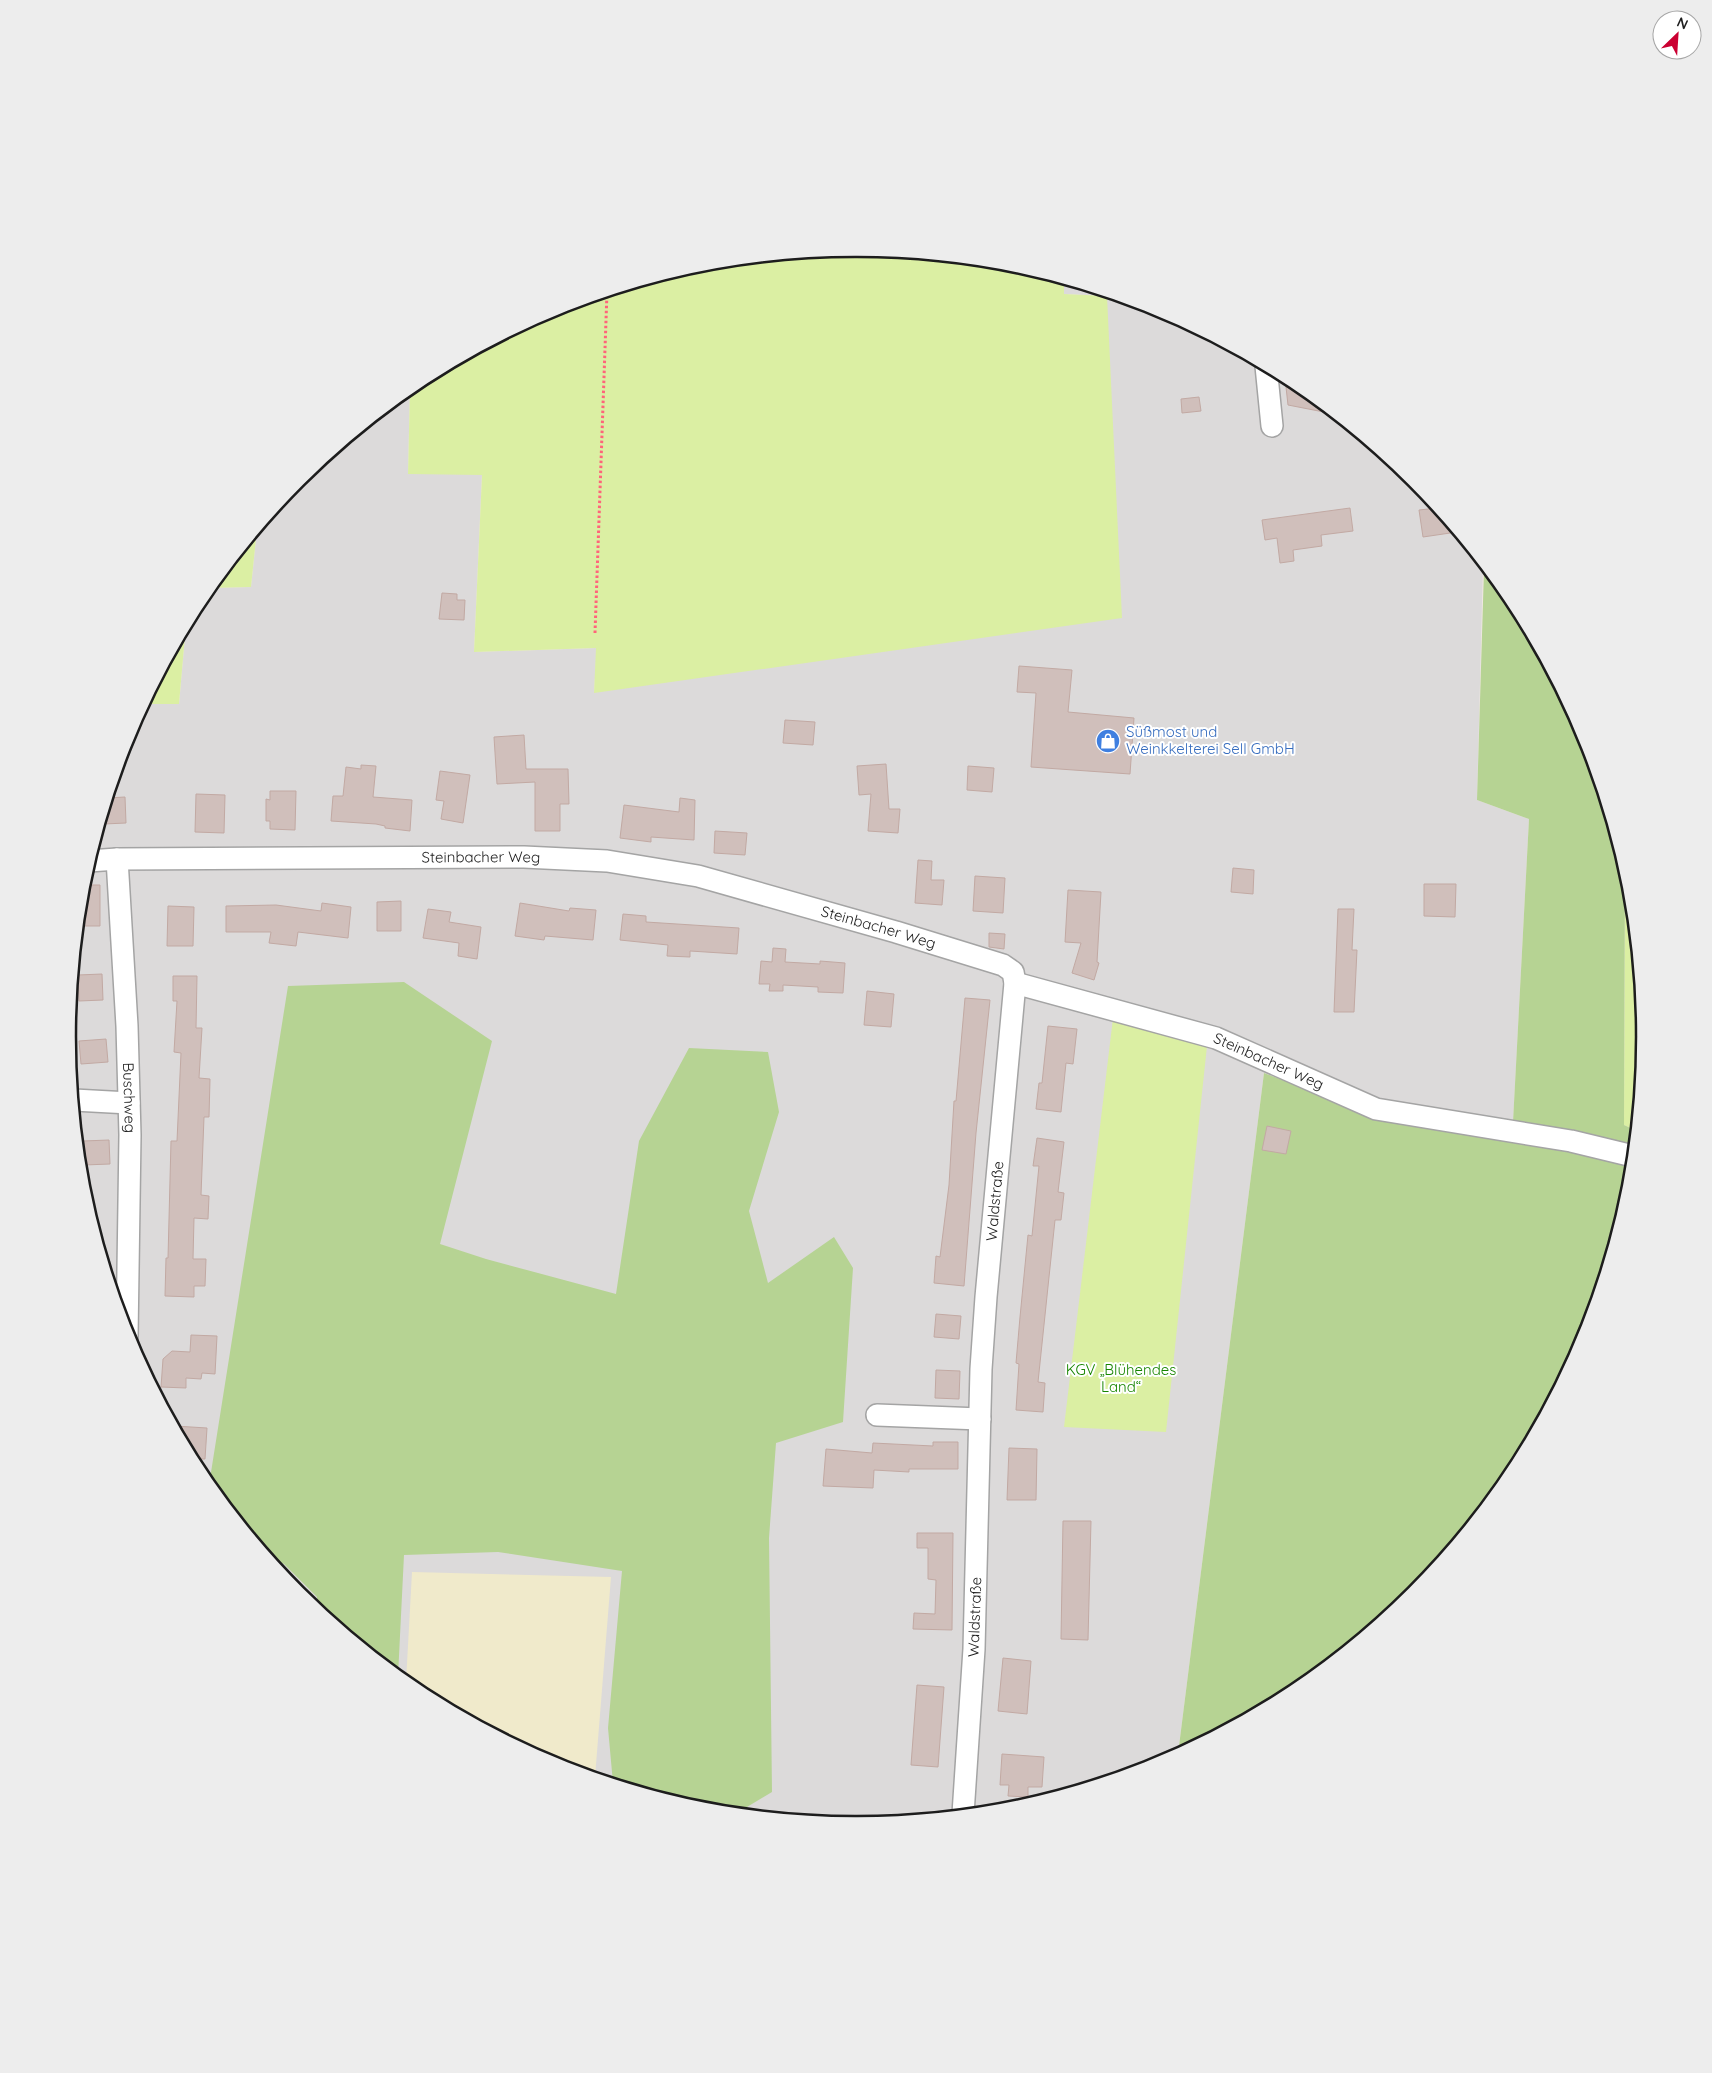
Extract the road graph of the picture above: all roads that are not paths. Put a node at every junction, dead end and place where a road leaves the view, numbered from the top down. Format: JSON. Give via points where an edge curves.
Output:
{"nodes":[{"id":1,"x":1267,"y":374,"type":"edge"},
{"id":2,"x":1272,"y":426,"type":"dead end"},
{"id":3,"x":117,"y":859,"type":"junction"},
{"id":4,"x":97,"y":860,"type":"edge"},
{"id":5,"x":1015,"y":983,"type":"junction"},
{"id":6,"x":79,"y":1100,"type":"edge"},
{"id":7,"x":129,"y":1103,"type":"junction"},
{"id":8,"x":1626,"y":1154,"type":"edge"},
{"id":9,"x":127,"y":1312,"type":"edge"},
{"id":10,"x":876,"y":1415,"type":"dead end"},
{"id":11,"x":980,"y":1419,"type":"junction"},
{"id":12,"x":963,"y":1809,"type":"edge"}],
"edges":[{"from":1,"to":2,"type":"street"},
{"from":3,"to":4,"type":"street","name":"Steinbacher Weg"},
{"from":3,"to":5,"type":"street","name":"Steinbacher Weg","via":[[524,857],[607,862],[698,876],[896,932],[1003,966],[1013,972]]},
{"from":3,"to":7,"type":"street","name":"Buschweg"},
{"from":5,"to":8,"type":"street","name":"Steinbacher Weg","via":[[1216,1038],[1376,1109],[1570,1141]]},
{"from":5,"to":11,"type":"street","name":"Waldstraße","via":[[986,1297]]},
{"from":6,"to":7,"type":"street"},
{"from":7,"to":9,"type":"street","name":"Buschweg"},
{"from":10,"to":11,"type":"street"},
{"from":11,"to":12,"type":"street","name":"Waldstraße","via":[[974,1658]]}]}
